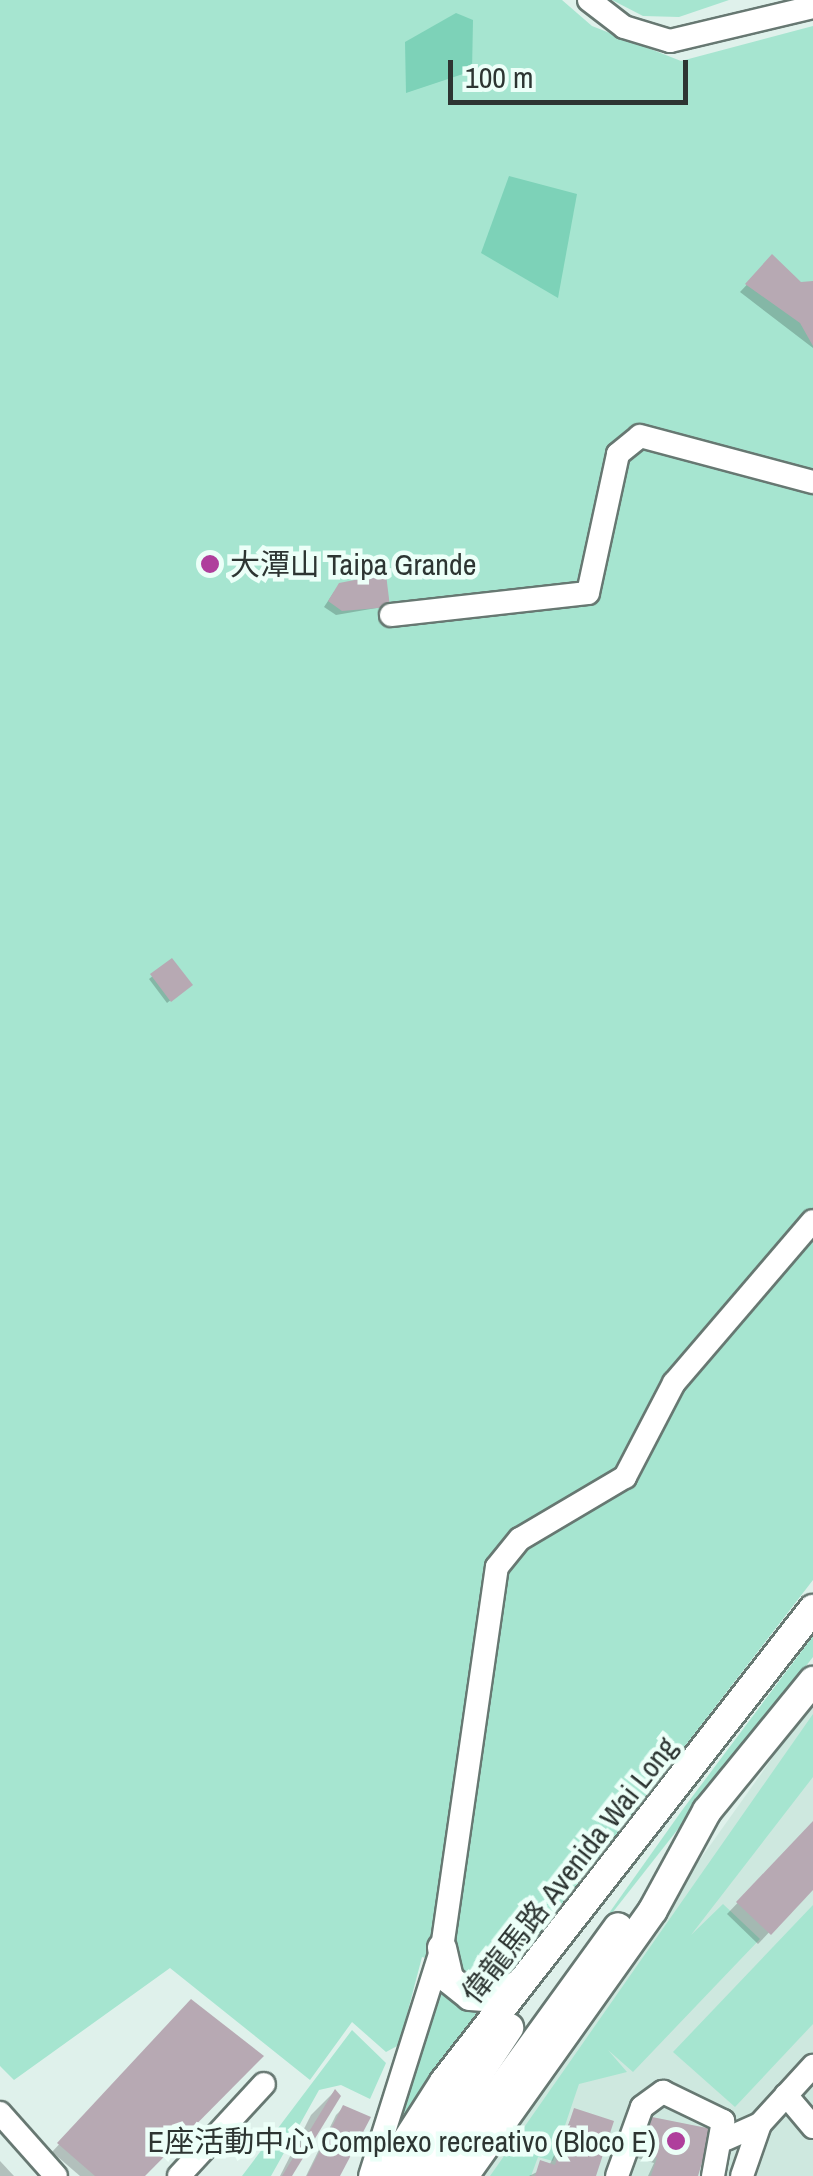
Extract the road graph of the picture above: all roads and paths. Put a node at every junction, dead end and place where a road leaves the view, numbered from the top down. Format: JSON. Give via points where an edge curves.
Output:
{"nodes":[{"id":1,"x":589,"y":0,"type":"edge"},
{"id":2,"x":813,"y":7,"type":"edge"},
{"id":3,"x":813,"y":482,"type":"edge"},
{"id":4,"x":391,"y":615,"type":"dead end"},
{"id":5,"x":813,"y":1220,"type":"edge"},
{"id":6,"x":813,"y":1609,"type":"edge"},
{"id":7,"x":813,"y":1682,"type":"edge"},
{"id":8,"x":677,"y":1784,"type":"junction"},
{"id":9,"x":707,"y":1811,"type":"junction"},
{"id":10,"x":442,"y":1948,"type":"junction"},
{"id":11,"x":537,"y":1969,"type":"junction"},
{"id":12,"x":813,"y":2066,"type":"edge"},
{"id":13,"x":264,"y":2084,"type":"dead end"},
{"id":14,"x":791,"y":2090,"type":"junction"},
{"id":15,"x":813,"y":2103,"type":"edge"},
{"id":16,"x":0,"y":2112,"type":"edge"},
{"id":17,"x":760,"y":2124,"type":"junction"},
{"id":18,"x":813,"y":2127,"type":"edge"},
{"id":19,"x":725,"y":2130,"type":"junction"},
{"id":20,"x":56,"y":2176,"type":"edge"},
{"id":21,"x":179,"y":2176,"type":"edge"},
{"id":22,"x":370,"y":2176,"type":"edge"},
{"id":23,"x":384,"y":2176,"type":"edge"},
{"id":24,"x":410,"y":2176,"type":"edge"},
{"id":25,"x":438,"y":2176,"type":"edge"},
{"id":26,"x":464,"y":2176,"type":"edge"},
{"id":27,"x":617,"y":2176,"type":"edge"},
{"id":28,"x":714,"y":2176,"type":"edge"},
{"id":29,"x":742,"y":2176,"type":"edge"}],
"edges":[{"from":1,"to":2,"type":"street","via":[[624,27],[670,41]]},
{"from":3,"to":4,"type":"street","via":[[640,436],[618,454],[588,593]]},
{"from":5,"to":10,"type":"street","via":[[684,1370],[615,1488],[502,1556],[482,1630],[474,1766]]},
{"from":6,"to":8,"type":"main road","name":"偉龍馬路 Avenida Wai Long"},
{"from":7,"to":9,"type":"main road"},
{"from":8,"to":11,"type":"main road","name":"偉龍馬路 Avenida Wai Long"},
{"from":8,"to":24,"type":"main road"},
{"from":9,"to":25,"type":"main road"},
{"from":9,"to":26,"type":"main road","via":[[653,1910]]},
{"from":10,"to":11,"type":"main road","via":[[449,1979],[483,1999],[509,1993]]},
{"from":10,"to":22,"type":"street"},
{"from":11,"to":23,"type":"main road","name":"偉龍馬路 Avenida Wai Long","via":[[444,2082]]},
{"from":12,"to":14,"type":"street"},
{"from":13,"to":21,"type":"street"},
{"from":14,"to":15,"type":"street"},
{"from":14,"to":17,"type":"street"},
{"from":14,"to":18,"type":"street"},
{"from":16,"to":20,"type":"street"},
{"from":17,"to":19,"type":"street"},
{"from":17,"to":29,"type":"street"},
{"from":19,"to":27,"type":"street","via":[[672,2093],[654,2095]]},
{"from":19,"to":28,"type":"street"}]}
